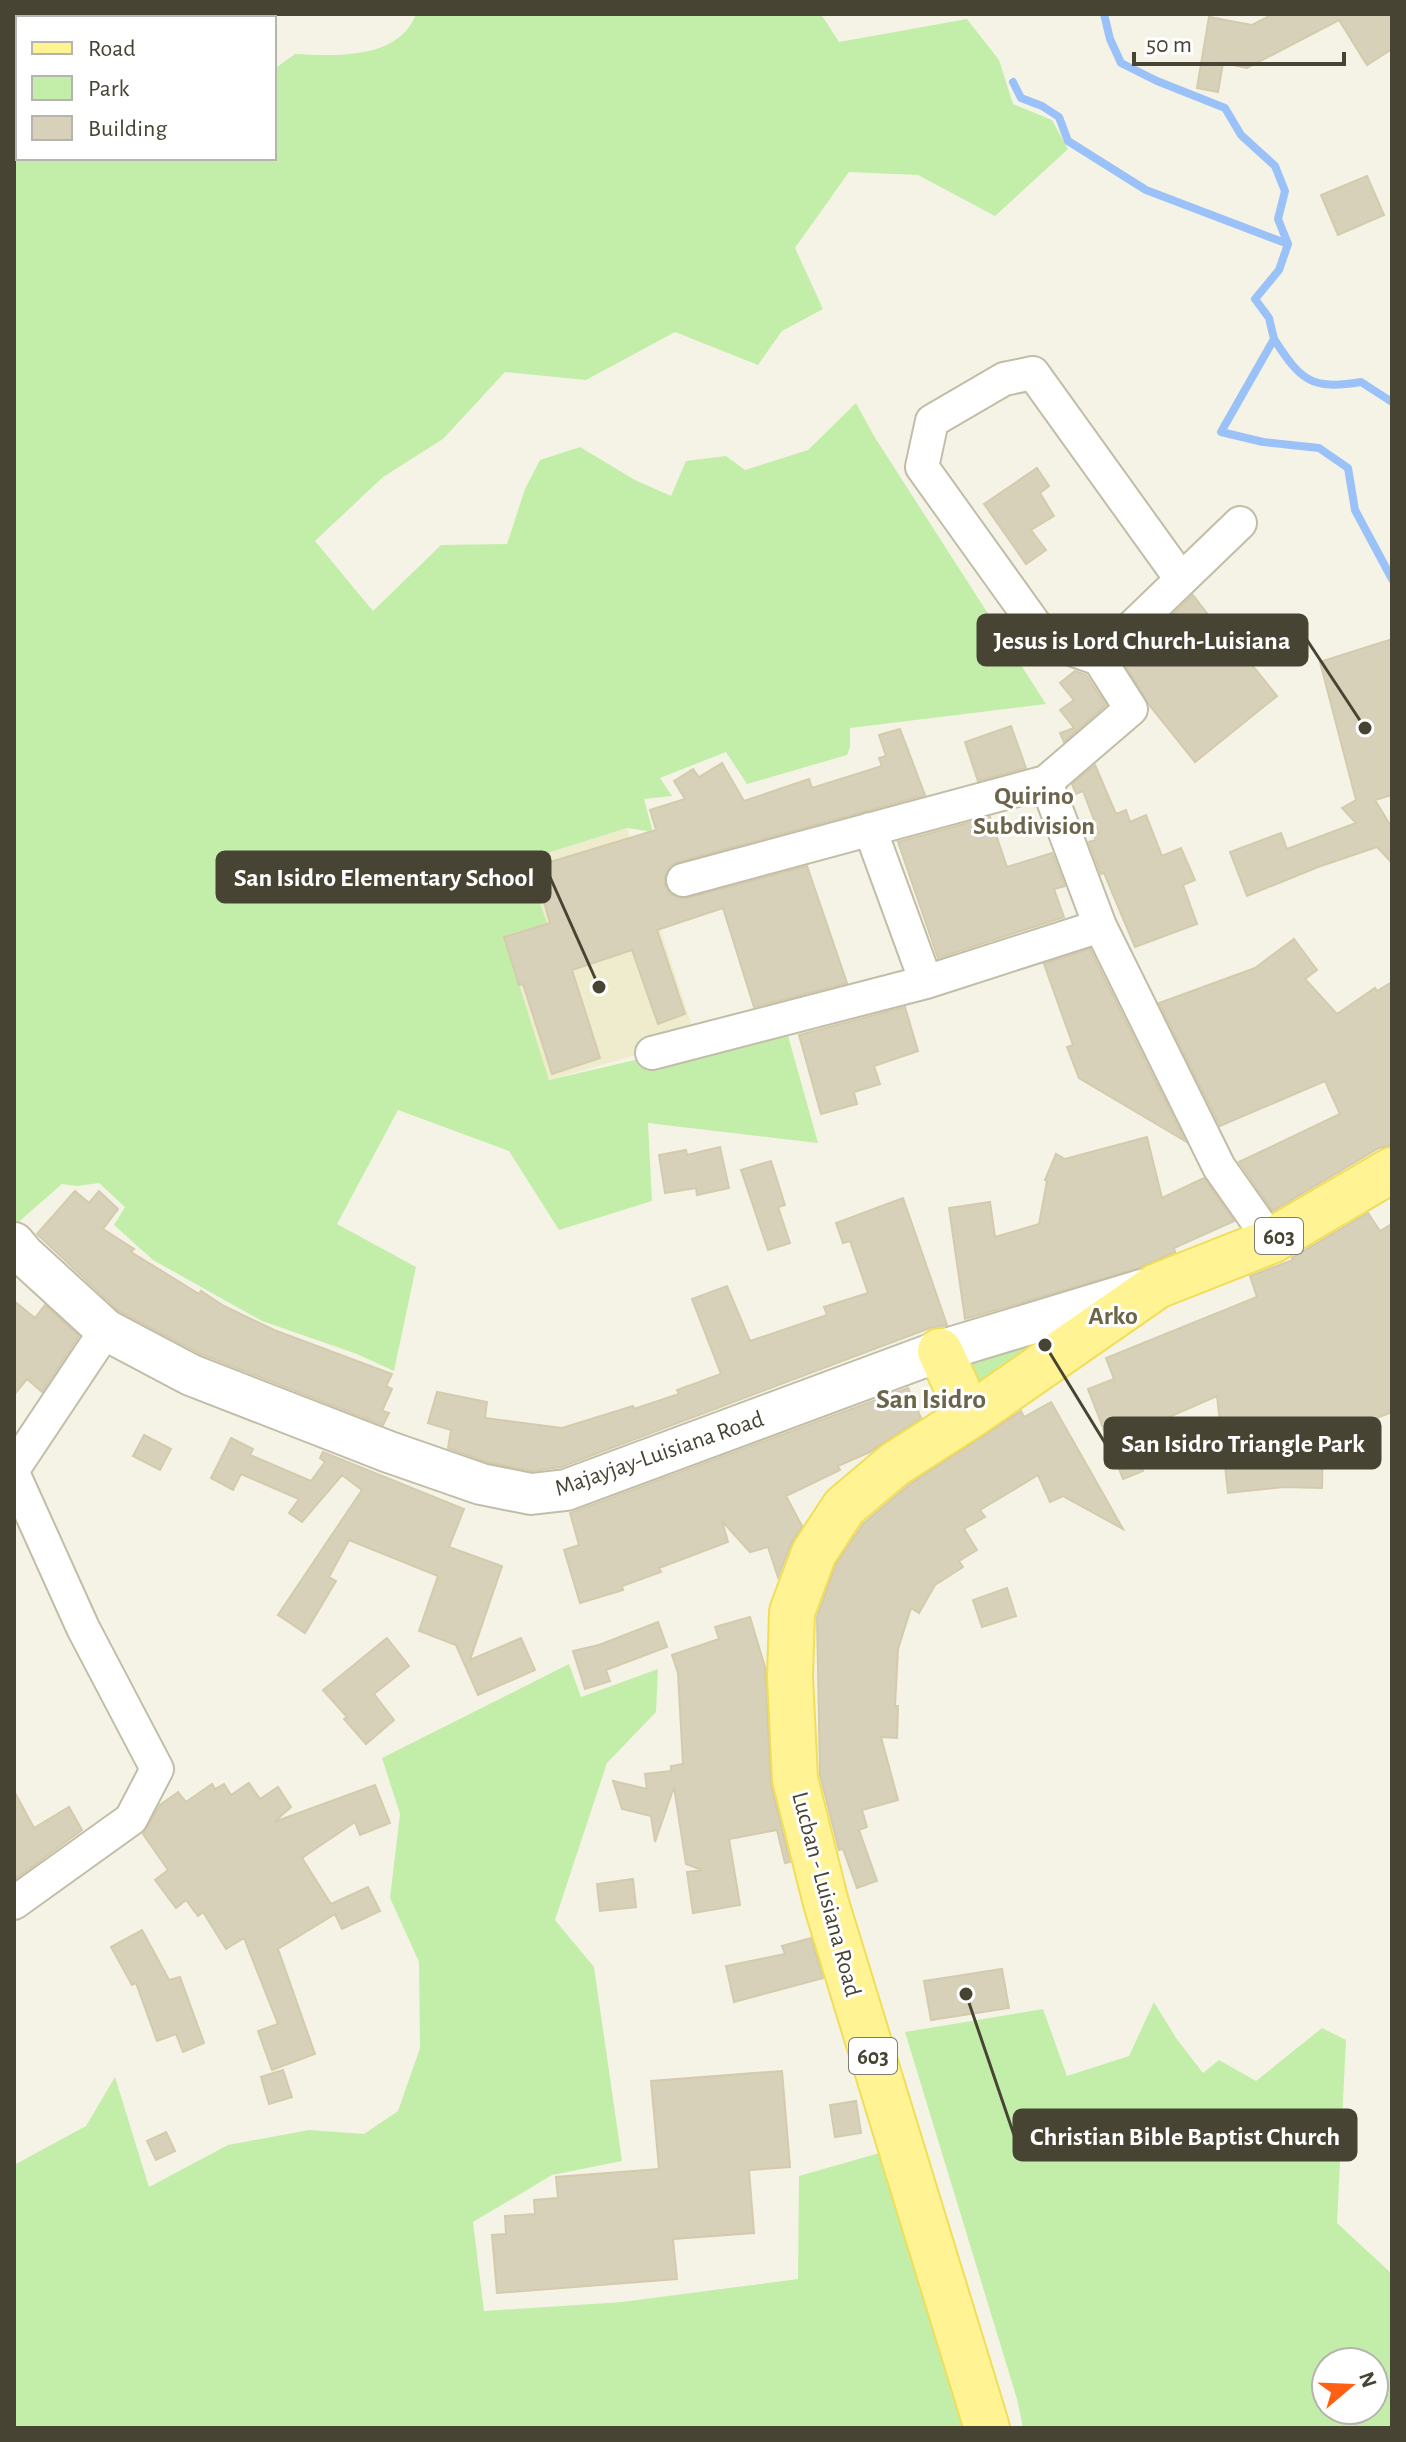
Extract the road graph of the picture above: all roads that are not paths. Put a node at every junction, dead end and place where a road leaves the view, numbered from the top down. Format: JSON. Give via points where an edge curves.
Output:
{"nodes":[{"id":1,"x":1240,"y":523,"type":"dead end"},
{"id":2,"x":1181,"y":579,"type":"junction"},
{"id":3,"x":1099,"y":659,"type":"junction"},
{"id":4,"x":1046,"y":782,"type":"junction"},
{"id":5,"x":870,"y":829,"type":"junction"},
{"id":6,"x":683,"y":880,"type":"dead end"},
{"id":7,"x":1100,"y":926,"type":"junction"},
{"id":8,"x":926,"y":982,"type":"junction"},
{"id":9,"x":652,"y":1053,"type":"dead end"},
{"id":10,"x":1392,"y":1170,"type":"edge"},
{"id":11,"x":1271,"y":1241,"type":"junction"},
{"id":12,"x":14,"y":1243,"type":"edge"},
{"id":13,"x":1157,"y":1286,"type":"junction"},
{"id":14,"x":106,"y":1330,"type":"junction"},
{"id":15,"x":940,"y":1351,"type":"junction"},
{"id":16,"x":970,"y":1416,"type":"junction"},
{"id":17,"x":14,"y":1468,"type":"edge"},
{"id":18,"x":14,"y":1475,"type":"edge"},
{"id":19,"x":14,"y":1903,"type":"edge"},
{"id":20,"x":987,"y":2428,"type":"edge"}],
"edges":[{"from":1,"to":2,"type":"street"},
{"from":2,"to":3,"type":"street"},
{"from":2,"to":3,"type":"street","via":[[1033,373],[1004,379],[932,421],[922,467],[1046,640]]},
{"from":3,"to":4,"type":"street","via":[[1131,709]]},
{"from":4,"to":5,"type":"street"},
{"from":4,"to":7,"type":"street"},
{"from":5,"to":6,"type":"street"},
{"from":5,"to":8,"type":"street"},
{"from":7,"to":8,"type":"street"},
{"from":7,"to":11,"type":"street","via":[[1219,1167]]},
{"from":8,"to":9,"type":"street"},
{"from":10,"to":11,"type":"main road","number":"603"},
{"from":11,"to":13,"type":"main road","number":"603"},
{"from":12,"to":14,"type":"street","name":"Majayjay-Luisiana Road"},
{"from":13,"to":15,"type":"street","name":"Majayjay-Luisiana Road"},
{"from":13,"to":16,"type":"main road","number":"603"},
{"from":14,"to":15,"type":"street","name":"Majayjay-Luisiana Road","via":[[191,1375],[389,1452],[481,1484],[531,1494],[566,1490]]},
{"from":14,"to":17,"type":"street"},
{"from":15,"to":16,"type":"main road"},
{"from":16,"to":20,"type":"main road","name":"Lucban - Luisiana Road","number":"603","via":[[895,1464],[844,1507],[814,1553],[792,1612],[790,1677],[795,1779],[826,1903]]},
{"from":18,"to":19,"type":"street","via":[[83,1628],[157,1769],[131,1819]]}]}
